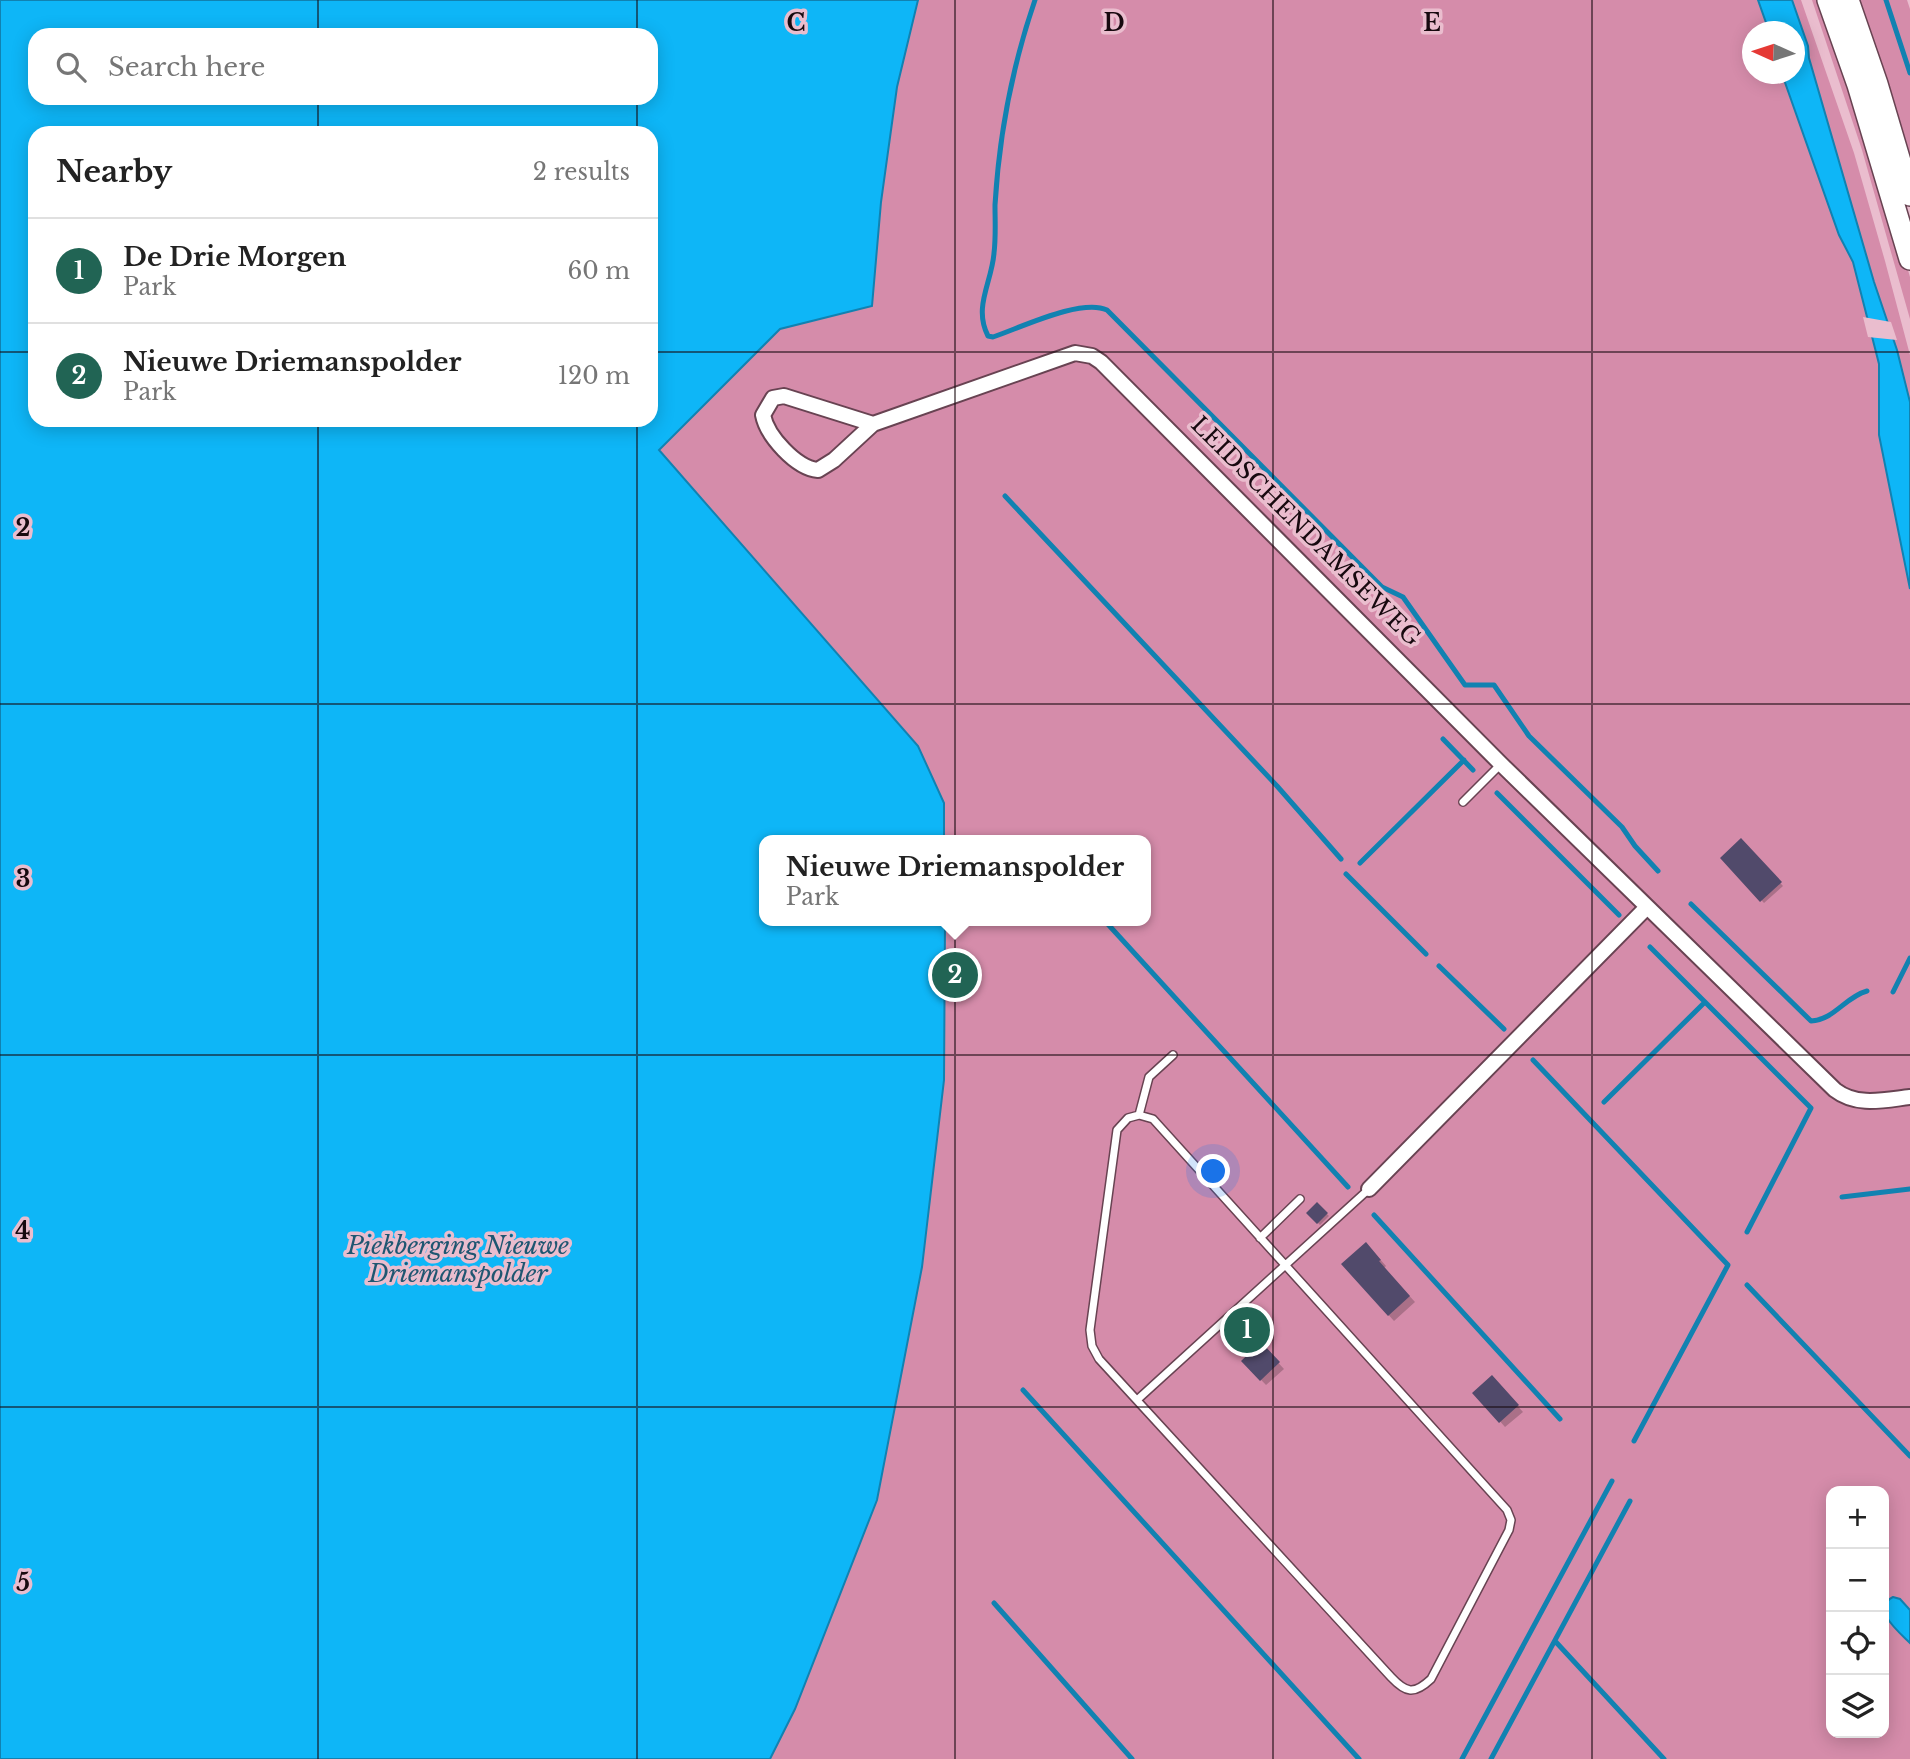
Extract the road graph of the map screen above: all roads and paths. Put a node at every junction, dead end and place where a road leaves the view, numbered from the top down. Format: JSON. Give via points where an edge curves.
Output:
{"nodes":[{"id":1,"x":1828,"y":0,"type":"edge"},
{"id":2,"x":1848,"y":0,"type":"edge"},
{"id":3,"x":1910,"y":195,"type":"edge"},
{"id":4,"x":1910,"y":259,"type":"edge"},
{"id":5,"x":873,"y":424,"type":"junction"},
{"id":6,"x":1501,"y":764,"type":"junction"},
{"id":7,"x":1463,"y":803,"type":"dead end"},
{"id":8,"x":1647,"y":907,"type":"junction"},
{"id":9,"x":1172,"y":1055,"type":"dead end"},
{"id":10,"x":1910,"y":1097,"type":"edge"},
{"id":11,"x":1139,"y":1115,"type":"junction"},
{"id":12,"x":1369,"y":1189,"type":"joint"},
{"id":13,"x":1300,"y":1199,"type":"dead end"},
{"id":14,"x":1260,"y":1238,"type":"junction"},
{"id":15,"x":1285,"y":1266,"type":"junction"},
{"id":16,"x":1137,"y":1400,"type":"junction"}],
"edges":[{"from":1,"to":4,"type":"main road"},
{"from":2,"to":3,"type":"main road"},
{"from":5,"to":5,"type":"street","name":"LEIDSCHENDAMSEWEG","via":[[784,396],[773,398],[763,415],[765,425],[799,465],[818,470]]},
{"from":5,"to":6,"type":"street","name":"LEIDSCHENDAMSEWEG","via":[[1075,353],[1093,356]]},
{"from":6,"to":7,"type":"lane"},
{"from":6,"to":8,"type":"street","name":"LEIDSCHENDAMSEWEG"},
{"from":8,"to":10,"type":"street","name":"LEIDSCHENDAMSEWEG","via":[[1847,1098],[1863,1102]]},
{"from":8,"to":12,"type":"street"},
{"from":9,"to":11,"type":"lane","via":[[1149,1077]]},
{"from":11,"to":14,"type":"lane","via":[[1153,1119]]},
{"from":11,"to":16,"type":"lane","via":[[1128,1118],[1117,1130],[1090,1330],[1099,1359]]},
{"from":12,"to":15,"type":"lane"},
{"from":13,"to":14,"type":"lane"},
{"from":14,"to":15,"type":"lane"},
{"from":15,"to":16,"type":"lane"},
{"from":15,"to":16,"type":"lane","via":[[1507,1510],[1511,1520],[1431,1679],[1421,1688],[1402,1688]]}]}
